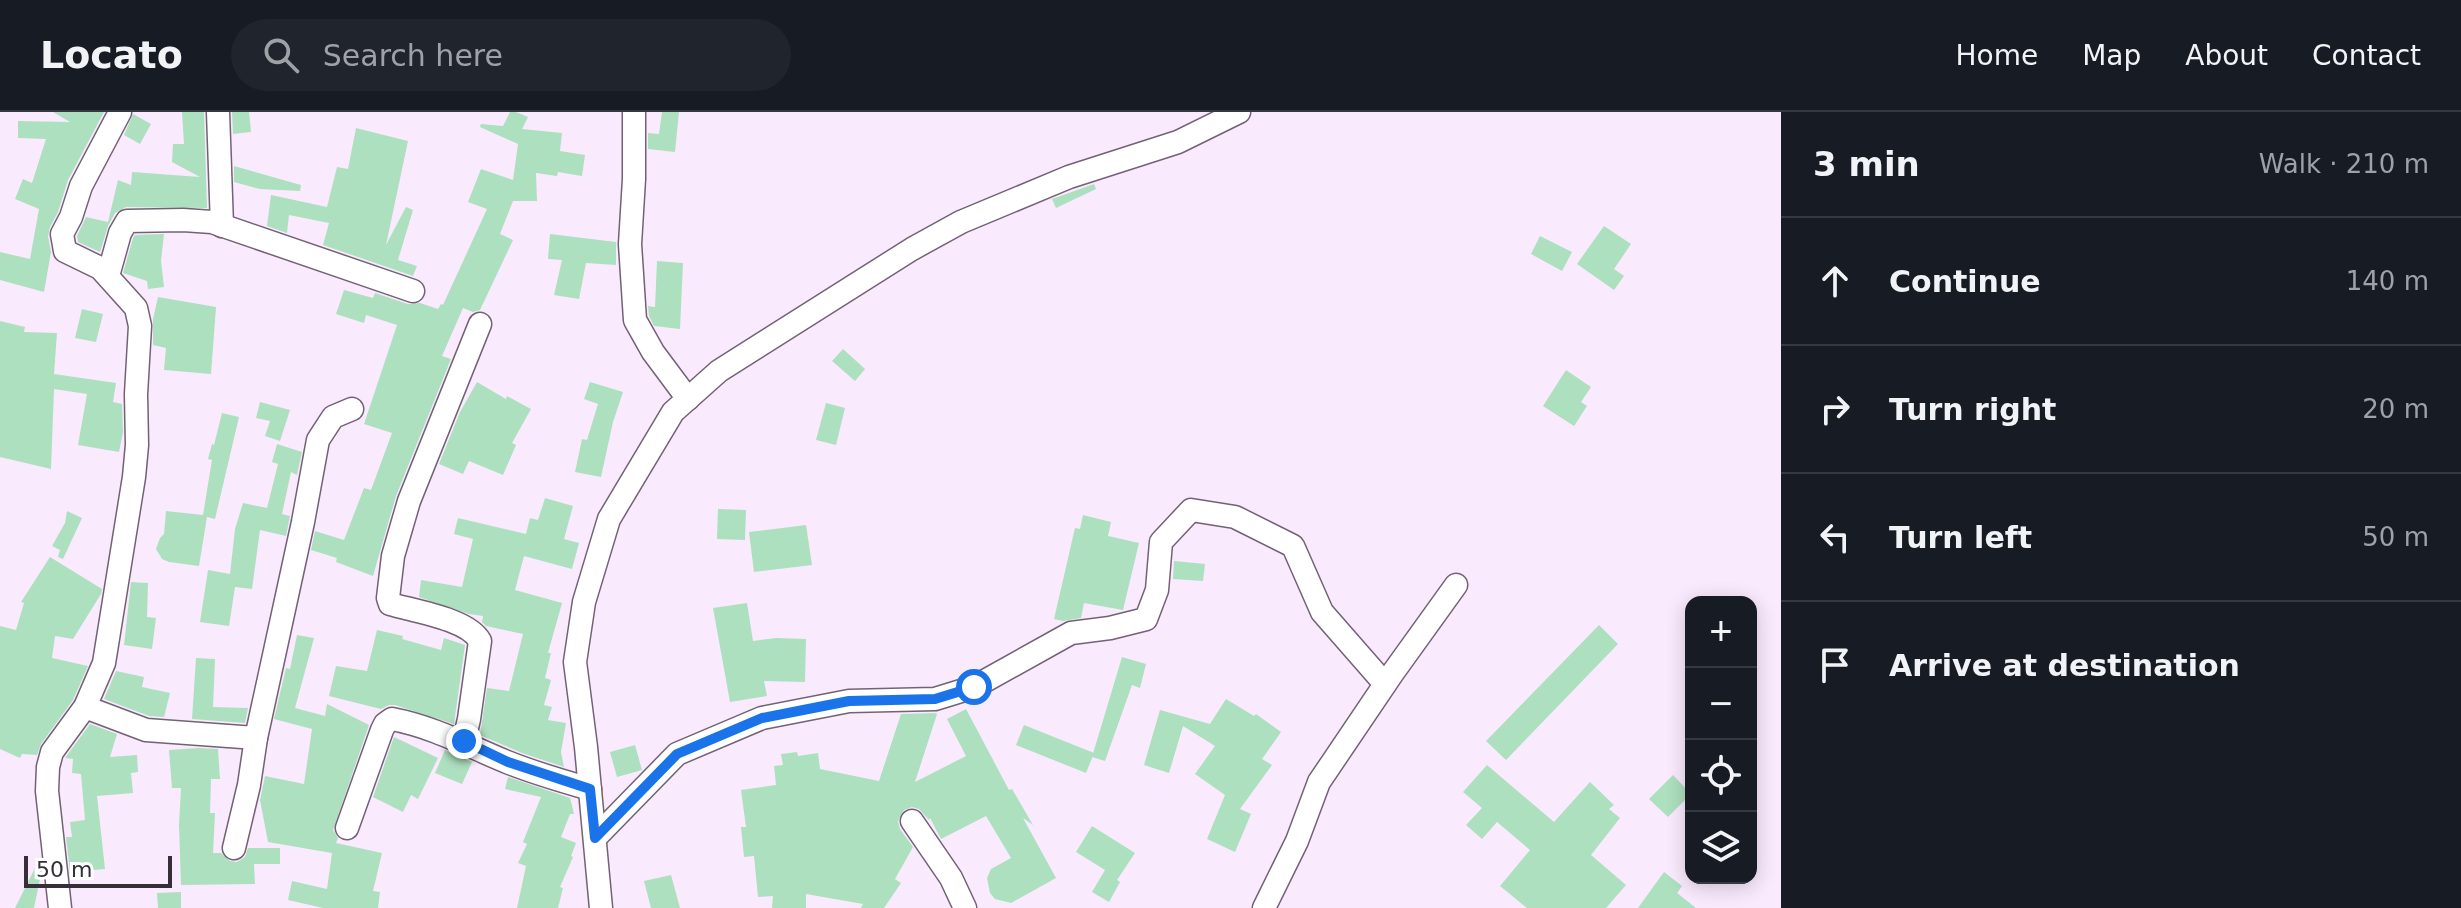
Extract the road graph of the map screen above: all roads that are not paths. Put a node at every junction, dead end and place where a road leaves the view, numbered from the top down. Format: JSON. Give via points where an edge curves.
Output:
{"nodes":[{"id":1,"x":120,"y":112,"type":"edge"},
{"id":2,"x":218,"y":112,"type":"edge"},
{"id":3,"x":634,"y":112,"type":"edge"},
{"id":4,"x":1239,"y":112,"type":"edge"},
{"id":5,"x":222,"y":226,"type":"junction"},
{"id":6,"x":108,"y":276,"type":"junction"},
{"id":7,"x":413,"y":291,"type":"dead end"},
{"id":8,"x":480,"y":324,"type":"dead end"},
{"id":9,"x":688,"y":399,"type":"junction"},
{"id":10,"x":352,"y":409,"type":"dead end"},
{"id":11,"x":1456,"y":585,"type":"dead end"},
{"id":12,"x":1385,"y":684,"type":"junction"},
{"id":13,"x":85,"y":707,"type":"junction"},
{"id":14,"x":256,"y":738,"type":"junction"},
{"id":15,"x":464,"y":741,"type":"junction"},
{"id":16,"x":590,"y":789,"type":"junction"},
{"id":17,"x":912,"y":821,"type":"dead end"},
{"id":18,"x":347,"y":828,"type":"dead end"},
{"id":19,"x":595,"y":838,"type":"junction"},
{"id":20,"x":234,"y":848,"type":"dead end"},
{"id":21,"x":60,"y":908,"type":"edge"},
{"id":22,"x":601,"y":908,"type":"edge"},
{"id":23,"x":965,"y":908,"type":"edge"},
{"id":24,"x":1264,"y":908,"type":"edge"}],
"edges":[{"from":1,"to":6,"type":"street","via":[[62,234],[65,251]]},
{"from":2,"to":5,"type":"street"},
{"from":3,"to":9,"type":"street","via":[[630,244],[635,320]]},
{"from":4,"to":9,"type":"street","via":[[1178,142],[1069,177],[961,222],[719,371]]},
{"from":5,"to":6,"type":"street","via":[[127,221]]},
{"from":5,"to":7,"type":"street"},
{"from":6,"to":13,"type":"street","via":[[136,308],[140,326],[137,445],[104,663]]},
{"from":8,"to":15,"type":"street","via":[[409,501],[393,556],[388,598],[390,604],[476,633],[480,641]]},
{"from":9,"to":16,"type":"street","via":[[673,412],[609,519],[584,602],[575,662]]},
{"from":10,"to":14,"type":"street","via":[[333,417],[318,440]]},
{"from":11,"to":12,"type":"street"},
{"from":12,"to":19,"type":"street","via":[[1322,612],[1293,546],[1235,517],[1191,510],[1161,542],[1157,590],[1146,619],[1071,633],[974,687],[935,699],[849,701],[762,718],[677,754]]},
{"from":12,"to":24,"type":"street","via":[[1319,782]]},
{"from":13,"to":14,"type":"street","via":[[146,730]]},
{"from":13,"to":21,"type":"street","via":[[52,752],[48,767]]},
{"from":14,"to":20,"type":"street"},
{"from":15,"to":16,"type":"street"},
{"from":15,"to":18,"type":"street","via":[[420,724],[392,719],[385,724]]},
{"from":16,"to":19,"type":"street"},
{"from":17,"to":23,"type":"street"},
{"from":19,"to":22,"type":"street"}]}
